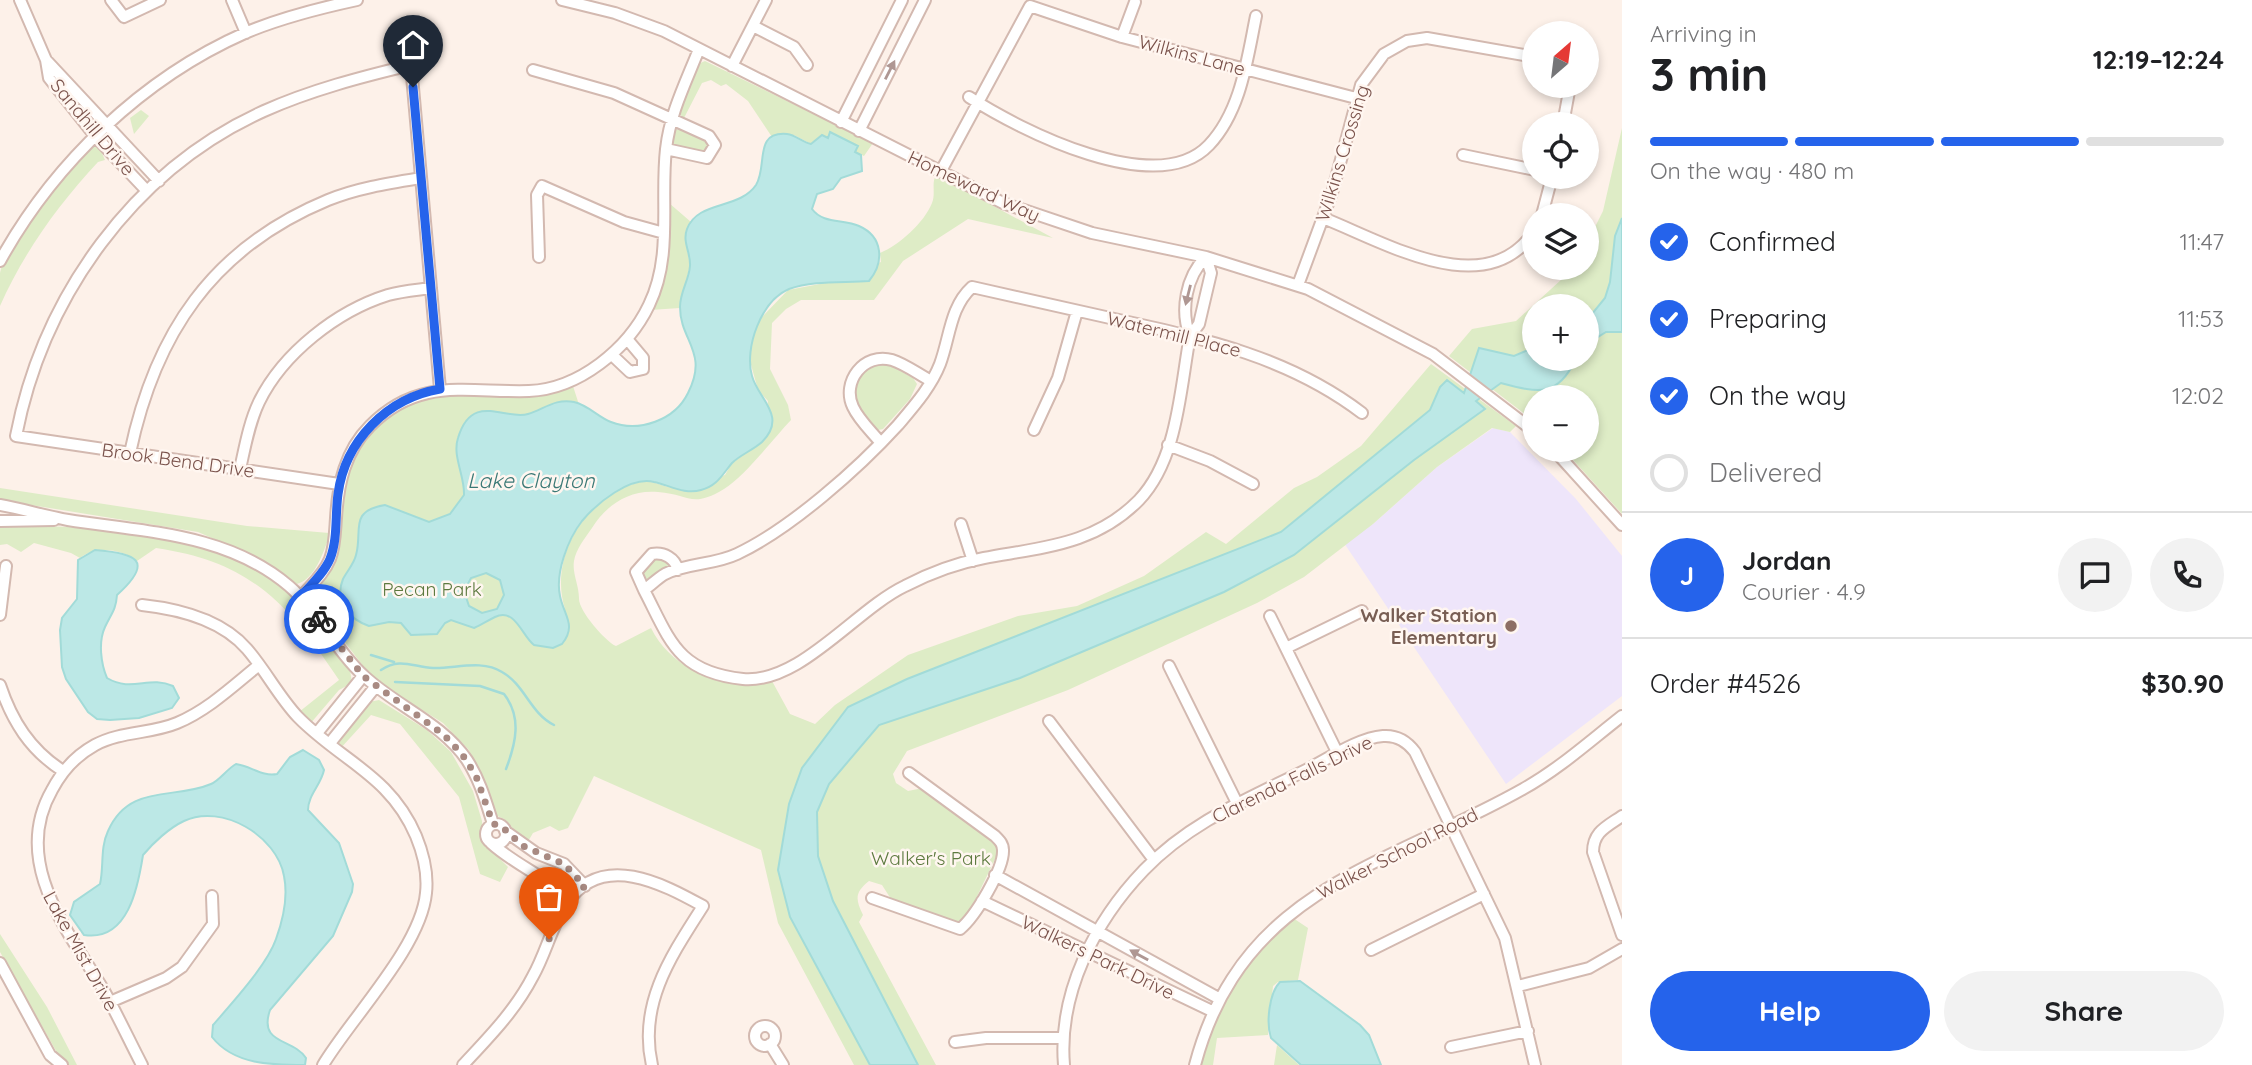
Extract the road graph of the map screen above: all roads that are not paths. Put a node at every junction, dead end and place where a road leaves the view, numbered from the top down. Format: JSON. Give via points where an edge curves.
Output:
{"nodes":[{"id":1,"x":20,"y":0,"type":"edge"},
{"id":2,"x":111,"y":0,"type":"edge"},
{"id":3,"x":160,"y":0,"type":"edge"},
{"id":4,"x":232,"y":0,"type":"edge"},
{"id":5,"x":357,"y":0,"type":"edge"},
{"id":6,"x":562,"y":0,"type":"edge"},
{"id":7,"x":766,"y":0,"type":"edge"},
{"id":8,"x":902,"y":0,"type":"edge"},
{"id":9,"x":925,"y":0,"type":"edge"},
{"id":10,"x":1135,"y":2,"type":"dead end"},
{"id":11,"x":1256,"y":16,"type":"dead end"},
{"id":12,"x":753,"y":26,"type":"junction"},
{"id":13,"x":246,"y":33,"type":"junction"},
{"id":14,"x":1122,"y":37,"type":"junction"},
{"id":15,"x":699,"y":49,"type":"junction"},
{"id":16,"x":1522,"y":54,"type":"edge"},
{"id":17,"x":46,"y":60,"type":"junction"},
{"id":18,"x":807,"y":65,"type":"dead end"},
{"id":19,"x":732,"y":66,"type":"junction"},
{"id":20,"x":1245,"y":69,"type":"junction"},
{"id":21,"x":533,"y":70,"type":"dead end"},
{"id":22,"x":1356,"y":98,"type":"junction"},
{"id":23,"x":973,"y":100,"type":"junction"},
{"id":24,"x":671,"y":119,"type":"junction"},
{"id":25,"x":842,"y":122,"type":"junction"},
{"id":26,"x":107,"y":125,"type":"junction"},
{"id":27,"x":859,"y":131,"type":"junction"},
{"id":28,"x":95,"y":136,"type":"junction"},
{"id":29,"x":666,"y":149,"type":"junction"},
{"id":30,"x":1463,"y":155,"type":"dead end"},
{"id":31,"x":1522,"y":167,"type":"edge"},
{"id":32,"x":941,"y":171,"type":"junction"},
{"id":33,"x":421,"y":178,"type":"junction"},
{"id":34,"x":159,"y":181,"type":"junction"},
{"id":35,"x":147,"y":191,"type":"junction"},
{"id":36,"x":1323,"y":218,"type":"junction"},
{"id":37,"x":664,"y":233,"type":"junction"},
{"id":38,"x":4,"y":243,"type":"edge"},
{"id":39,"x":1522,"y":245,"type":"edge"},
{"id":40,"x":538,"y":257,"type":"dead end"},
{"id":41,"x":1206,"y":257,"type":"junction"},
{"id":42,"x":0,"y":261,"type":"edge"},
{"id":43,"x":1298,"y":285,"type":"junction"},
{"id":44,"x":431,"y":288,"type":"junction"},
{"id":45,"x":1077,"y":311,"type":"junction"},
{"id":46,"x":1190,"y":336,"type":"junction"},
{"id":47,"x":627,"y":339,"type":"junction"},
{"id":48,"x":612,"y":355,"type":"junction"},
{"id":49,"x":931,"y":381,"type":"junction"},
{"id":50,"x":440,"y":389,"type":"junction"},
{"id":51,"x":1362,"y":413,"type":"dead end"},
{"id":52,"x":1522,"y":421,"type":"edge"},
{"id":53,"x":1034,"y":430,"type":"dead end"},
{"id":54,"x":880,"y":442,"type":"junction"},
{"id":55,"x":1168,"y":445,"type":"junction"},
{"id":56,"x":130,"y":453,"type":"junction"},
{"id":57,"x":1565,"y":462,"type":"edge"},
{"id":58,"x":240,"y":470,"type":"junction"},
{"id":59,"x":339,"y":484,"type":"junction"},
{"id":60,"x":1253,"y":484,"type":"dead end"},
{"id":61,"x":0,"y":505,"type":"edge"},
{"id":62,"x":64,"y":519,"type":"junction"},
{"id":63,"x":0,"y":521,"type":"edge"},
{"id":64,"x":961,"y":524,"type":"dead end"},
{"id":65,"x":1622,"y":525,"type":"edge"},
{"id":66,"x":973,"y":561,"type":"junction"},
{"id":67,"x":6,"y":566,"type":"dead end"},
{"id":68,"x":678,"y":570,"type":"junction"},
{"id":69,"x":644,"y":590,"type":"junction"},
{"id":70,"x":300,"y":597,"type":"junction"},
{"id":71,"x":142,"y":606,"type":"dead end"},
{"id":72,"x":1362,"y":611,"type":"dead end"},
{"id":73,"x":0,"y":615,"type":"edge"},
{"id":74,"x":1270,"y":616,"type":"dead end"},
{"id":75,"x":1286,"y":648,"type":"junction"},
{"id":76,"x":260,"y":665,"type":"junction"},
{"id":77,"x":1169,"y":666,"type":"dead end"},
{"id":78,"x":363,"y":676,"type":"junction"},
{"id":79,"x":0,"y":685,"type":"edge"},
{"id":80,"x":376,"y":686,"type":"junction"},
{"id":81,"x":337,"y":709,"type":"junction"},
{"id":82,"x":1622,"y":716,"type":"edge"},
{"id":83,"x":349,"y":719,"type":"junction"},
{"id":84,"x":1049,"y":721,"type":"dead end"},
{"id":85,"x":317,"y":733,"type":"junction"},
{"id":86,"x":330,"y":743,"type":"junction"},
{"id":87,"x":1338,"y":754,"type":"junction"},
{"id":88,"x":63,"y":771,"type":"junction"},
{"id":89,"x":909,"y":773,"type":"dead end"},
{"id":90,"x":1237,"y":803,"type":"junction"},
{"id":91,"x":1622,"y":817,"type":"edge"},
{"id":92,"x":493,"y":824,"type":"junction"},
{"id":93,"x":1451,"y":824,"type":"junction"},
{"id":94,"x":505,"y":831,"type":"junction"},
{"id":95,"x":491,"y":843,"type":"junction"},
{"id":96,"x":1154,"y":860,"type":"junction"},
{"id":97,"x":995,"y":875,"type":"junction"},
{"id":98,"x":585,"y":886,"type":"junction"},
{"id":99,"x":1484,"y":894,"type":"junction"},
{"id":100,"x":212,"y":896,"type":"dead end"},
{"id":101,"x":872,"y":898,"type":"dead end"},
{"id":102,"x":569,"y":900,"type":"junction"},
{"id":103,"x":982,"y":901,"type":"junction"},
{"id":104,"x":1098,"y":932,"type":"junction"},
{"id":105,"x":1622,"y":935,"type":"edge"},
{"id":106,"x":1622,"y":949,"type":"edge"},
{"id":107,"x":1371,"y":950,"type":"dead end"},
{"id":108,"x":1087,"y":953,"type":"junction"},
{"id":109,"x":0,"y":963,"type":"edge"},
{"id":110,"x":1518,"y":986,"type":"junction"},
{"id":111,"x":1220,"y":999,"type":"junction"},
{"id":112,"x":110,"y":1002,"type":"junction"},
{"id":113,"x":1214,"y":1012,"type":"junction"},
{"id":114,"x":1528,"y":1031,"type":"junction"},
{"id":115,"x":1063,"y":1038,"type":"junction"},
{"id":116,"x":955,"y":1042,"type":"dead end"},
{"id":117,"x":770,"y":1044,"type":"dead end"},
{"id":118,"x":1451,"y":1047,"type":"dead end"},
{"id":119,"x":51,"y":1060,"type":"edge"},
{"id":120,"x":62,"y":1065,"type":"edge"},
{"id":121,"x":142,"y":1065,"type":"edge"},
{"id":122,"x":323,"y":1065,"type":"edge"},
{"id":123,"x":464,"y":1065,"type":"edge"},
{"id":124,"x":652,"y":1065,"type":"edge"},
{"id":125,"x":783,"y":1065,"type":"edge"},
{"id":126,"x":1064,"y":1065,"type":"edge"},
{"id":127,"x":1195,"y":1065,"type":"edge"},
{"id":128,"x":1535,"y":1065,"type":"edge"}],
"edges":[{"from":1,"to":17,"type":"street","name":"Sandhill Drive"},
{"from":2,"to":3,"type":"street","via":[[124,17]]},
{"from":4,"to":13,"type":"street"},
{"from":5,"to":13,"type":"street"},
{"from":6,"to":15,"type":"street","name":"Homeward Way","via":[[644,23]]},
{"from":7,"to":12,"type":"street"},
{"from":8,"to":25,"type":"street"},
{"from":27,"to":9,"type":"street","one_way":true},
{"from":10,"to":14,"type":"street"},
{"from":11,"to":20,"type":"street"},
{"from":12,"to":18,"type":"street","via":[[794,47]]},
{"from":12,"to":19,"type":"street"},
{"from":13,"to":26,"type":"street","via":[[160,83]]},
{"from":14,"to":20,"type":"street","name":"Wilkins Lane"},
{"from":14,"to":23,"type":"street","name":"Wilkins Lane","via":[[1030,6]]},
{"from":15,"to":19,"type":"street","name":"Homeward Way"},
{"from":15,"to":24,"type":"street"},
{"from":16,"to":22,"type":"street","name":"Wilkins Crossing","via":[[1440,38],[1414,40],[1384,54],[1365,77]]},
{"from":17,"to":26,"type":"street","name":"Sandhill Drive"},
{"from":17,"to":28,"type":"street","name":"Sandhill Drive","via":[[49,78]]},
{"from":19,"to":25,"type":"street","name":"Homeward Way"},
{"from":20,"to":22,"type":"street","name":"Wilkins Lane"},
{"from":20,"to":23,"type":"street","via":[[1221,131],[1202,152],[1174,165],[1122,162],[1078,149]]},
{"from":21,"to":24,"type":"street","via":[[614,93]]},
{"from":22,"to":36,"type":"street","name":"Wilkins Crossing"},
{"from":23,"to":32,"type":"street"},
{"from":24,"to":29,"type":"street"},
{"from":24,"to":29,"type":"street","via":[[709,136],[715,145],[706,158]]},
{"from":25,"to":27,"type":"street","name":"Homeward Way"},
{"from":26,"to":28,"type":"street"},
{"from":26,"to":34,"type":"street","name":"Sandhill Drive"},
{"from":27,"to":32,"type":"street","name":"Homeward Way"},
{"from":28,"to":35,"type":"street","name":"Sandhill Drive"},
{"from":28,"to":38,"type":"street"},
{"from":29,"to":37,"type":"street"},
{"from":30,"to":31,"type":"street"},
{"from":32,"to":41,"type":"street","name":"Homeward Way","via":[[1053,222]]},
{"from":33,"to":34,"type":"street","via":[[411,65],[326,88],[262,112],[227,130]]},
{"from":33,"to":44,"type":"street"},
{"from":33,"to":56,"type":"street","via":[[359,190],[318,204],[274,229],[217,273],[167,340],[150,376]]},
{"from":34,"to":35,"type":"street"},
{"from":35,"to":56,"type":"street","name":"Brook Bend Drive","via":[[92,256],[54,318],[29,381],[16,436]]},
{"from":36,"to":39,"type":"street","via":[[1457,267],[1482,266]]},
{"from":36,"to":43,"type":"street","name":"Wilkins Crossing"},
{"from":37,"to":40,"type":"street","via":[[624,222],[542,186],[537,195]]},
{"from":37,"to":47,"type":"street","via":[[653,296]]},
{"from":38,"to":42,"type":"street"},
{"from":41,"to":43,"type":"street","name":"Homeward Way"},
{"from":41,"to":46,"type":"street","via":[[1211,273],[1199,324]]},
{"from":41,"to":46,"type":"street","one_way":true,"via":[[1195,267],[1182,317]]},
{"from":43,"to":52,"type":"street","name":"Homeward Way","via":[[1383,326],[1457,371]]},
{"from":44,"to":50,"type":"street"},
{"from":44,"to":58,"type":"street","via":[[370,301],[326,326],[305,345],[275,376],[260,401]]},
{"from":45,"to":46,"type":"street","name":"Watermill Place"},
{"from":45,"to":49,"type":"street","name":"Watermill Place","via":[[972,287],[962,296]]},
{"from":45,"to":53,"type":"street","via":[[1058,377]]},
{"from":46,"to":51,"type":"street","name":"Watermill Place","via":[[1272,361]]},
{"from":46,"to":55,"type":"street"},
{"from":47,"to":48,"type":"street"},
{"from":47,"to":48,"type":"street","via":[[643,358],[643,369],[630,372]]},
{"from":48,"to":50,"type":"street","via":[[569,380],[531,391]]},
{"from":49,"to":54,"type":"street"},
{"from":49,"to":54,"type":"street","via":[[883,358],[856,372],[850,399]]},
{"from":50,"to":59,"type":"street","via":[[408,399],[371,425],[352,452]]},
{"from":54,"to":68,"type":"street","via":[[769,537],[715,563]]},
{"from":55,"to":60,"type":"street","via":[[1220,465]]},
{"from":55,"to":66,"type":"street","via":[[1148,490],[1101,531],[1065,545]]},
{"from":56,"to":58,"type":"street","name":"Brook Bend Drive"},
{"from":57,"to":65,"type":"street"},
{"from":58,"to":59,"type":"street","name":"Brook Bend Drive"},
{"from":59,"to":70,"type":"street","via":[[330,559]]},
{"from":61,"to":62,"type":"street"},
{"from":62,"to":63,"type":"street"},
{"from":62,"to":70,"type":"street","via":[[219,546],[271,572]]},
{"from":64,"to":66,"type":"street"},
{"from":66,"to":69,"type":"street","via":[[901,587],[798,663],[763,678],[723,675],[687,659],[669,642]]},
{"from":67,"to":73,"type":"street"},
{"from":68,"to":69,"type":"street"},
{"from":68,"to":69,"type":"street","via":[[673,560],[652,554],[636,572]]},
{"from":70,"to":78,"type":"street"},
{"from":71,"to":76,"type":"street","via":[[172,608],[199,617],[245,647]]},
{"from":72,"to":75,"type":"street"},
{"from":74,"to":75,"type":"street"},
{"from":75,"to":87,"type":"street"},
{"from":76,"to":85,"type":"street","via":[[298,717]]},
{"from":76,"to":88,"type":"street","name":"Lake Mist Drive","via":[[203,709],[95,745]]},
{"from":77,"to":90,"type":"street"},
{"from":78,"to":80,"type":"street"},
{"from":78,"to":81,"type":"street"},
{"from":79,"to":88,"type":"street","via":[[9,712],[26,738]]},
{"from":80,"to":83,"type":"street"},
{"from":80,"to":92,"type":"street","via":[[443,734],[462,754],[476,776]]},
{"from":81,"to":83,"type":"street"},
{"from":81,"to":85,"type":"street"},
{"from":82,"to":93,"type":"street","name":"Walker School Road","via":[[1546,774]]},
{"from":83,"to":86,"type":"street"},
{"from":84,"to":96,"type":"street"},
{"from":85,"to":86,"type":"street"},
{"from":86,"to":122,"type":"street","via":[[396,798],[422,854],[426,894],[403,950]]},
{"from":87,"to":90,"type":"street","name":"Clarenda Falls Drive"},
{"from":87,"to":93,"type":"street","name":"Clarenda Falls Drive","via":[[1376,738],[1402,739],[1415,752]]},
{"from":88,"to":112,"type":"street","name":"Lake Mist Drive","via":[[38,825],[39,861],[57,912]]},
{"from":89,"to":97,"type":"street","via":[[1002,844],[1004,854]]},
{"from":90,"to":96,"type":"street","name":"Clarenda Falls Drive","via":[[1194,827]]},
{"from":91,"to":105,"type":"street","via":[[1593,842]]},
{"from":92,"to":94,"type":"street"},
{"from":92,"to":95,"type":"street","via":[[486,833]]},
{"from":93,"to":99,"type":"street","name":"Clarenda Falls Drive"},
{"from":93,"to":111,"type":"street","name":"Walker School Road","via":[[1314,895],[1282,919],[1250,952]]},
{"from":94,"to":95,"type":"street","via":[[502,841]]},
{"from":94,"to":98,"type":"street","via":[[536,853],[564,864]]},
{"from":95,"to":102,"type":"street"},
{"from":96,"to":104,"type":"street","name":"Clarenda Falls Drive"},
{"from":97,"to":103,"type":"street"},
{"from":97,"to":104,"type":"street","name":"Walkers Park Drive"},
{"from":98,"to":102,"type":"street"},
{"from":98,"to":124,"type":"street","via":[[608,877],[636,875],[703,906],[659,983],[648,1014]]},
{"from":99,"to":107,"type":"street"},
{"from":99,"to":110,"type":"street","name":"Clarenda Falls Drive","via":[[1505,938]]},
{"from":100,"to":112,"type":"street","via":[[213,924],[182,967]]},
{"from":101,"to":103,"type":"street","via":[[952,929],[970,921]]},
{"from":102,"to":123,"type":"street","via":[[518,1004]]},
{"from":103,"to":108,"type":"street","name":"Walkers Park Drive"},
{"from":104,"to":108,"type":"street","name":"Clarenda Falls Drive"},
{"from":111,"to":104,"type":"street","name":"Walkers Park Drive","one_way":true},
{"from":106,"to":110,"type":"street","via":[[1588,968]]},
{"from":108,"to":113,"type":"street","name":"Walkers Park Drive"},
{"from":108,"to":115,"type":"street","name":"Clarenda Falls Drive","via":[[1068,1005]]},
{"from":109,"to":119,"type":"street"},
{"from":110,"to":114,"type":"street","name":"Clarenda Falls Drive"},
{"from":111,"to":113,"type":"street","name":"Walker School Road"},
{"from":112,"to":121,"type":"street","name":"Lake Mist Drive"},
{"from":113,"to":127,"type":"street","name":"Walker School Road"},
{"from":114,"to":118,"type":"street"},
{"from":114,"to":128,"type":"street","name":"Clarenda Falls Drive"},
{"from":115,"to":116,"type":"street"},
{"from":115,"to":126,"type":"street","name":"Clarenda Falls Drive"},
{"from":117,"to":125,"type":"street"},
{"from":119,"to":120,"type":"street"}]}
